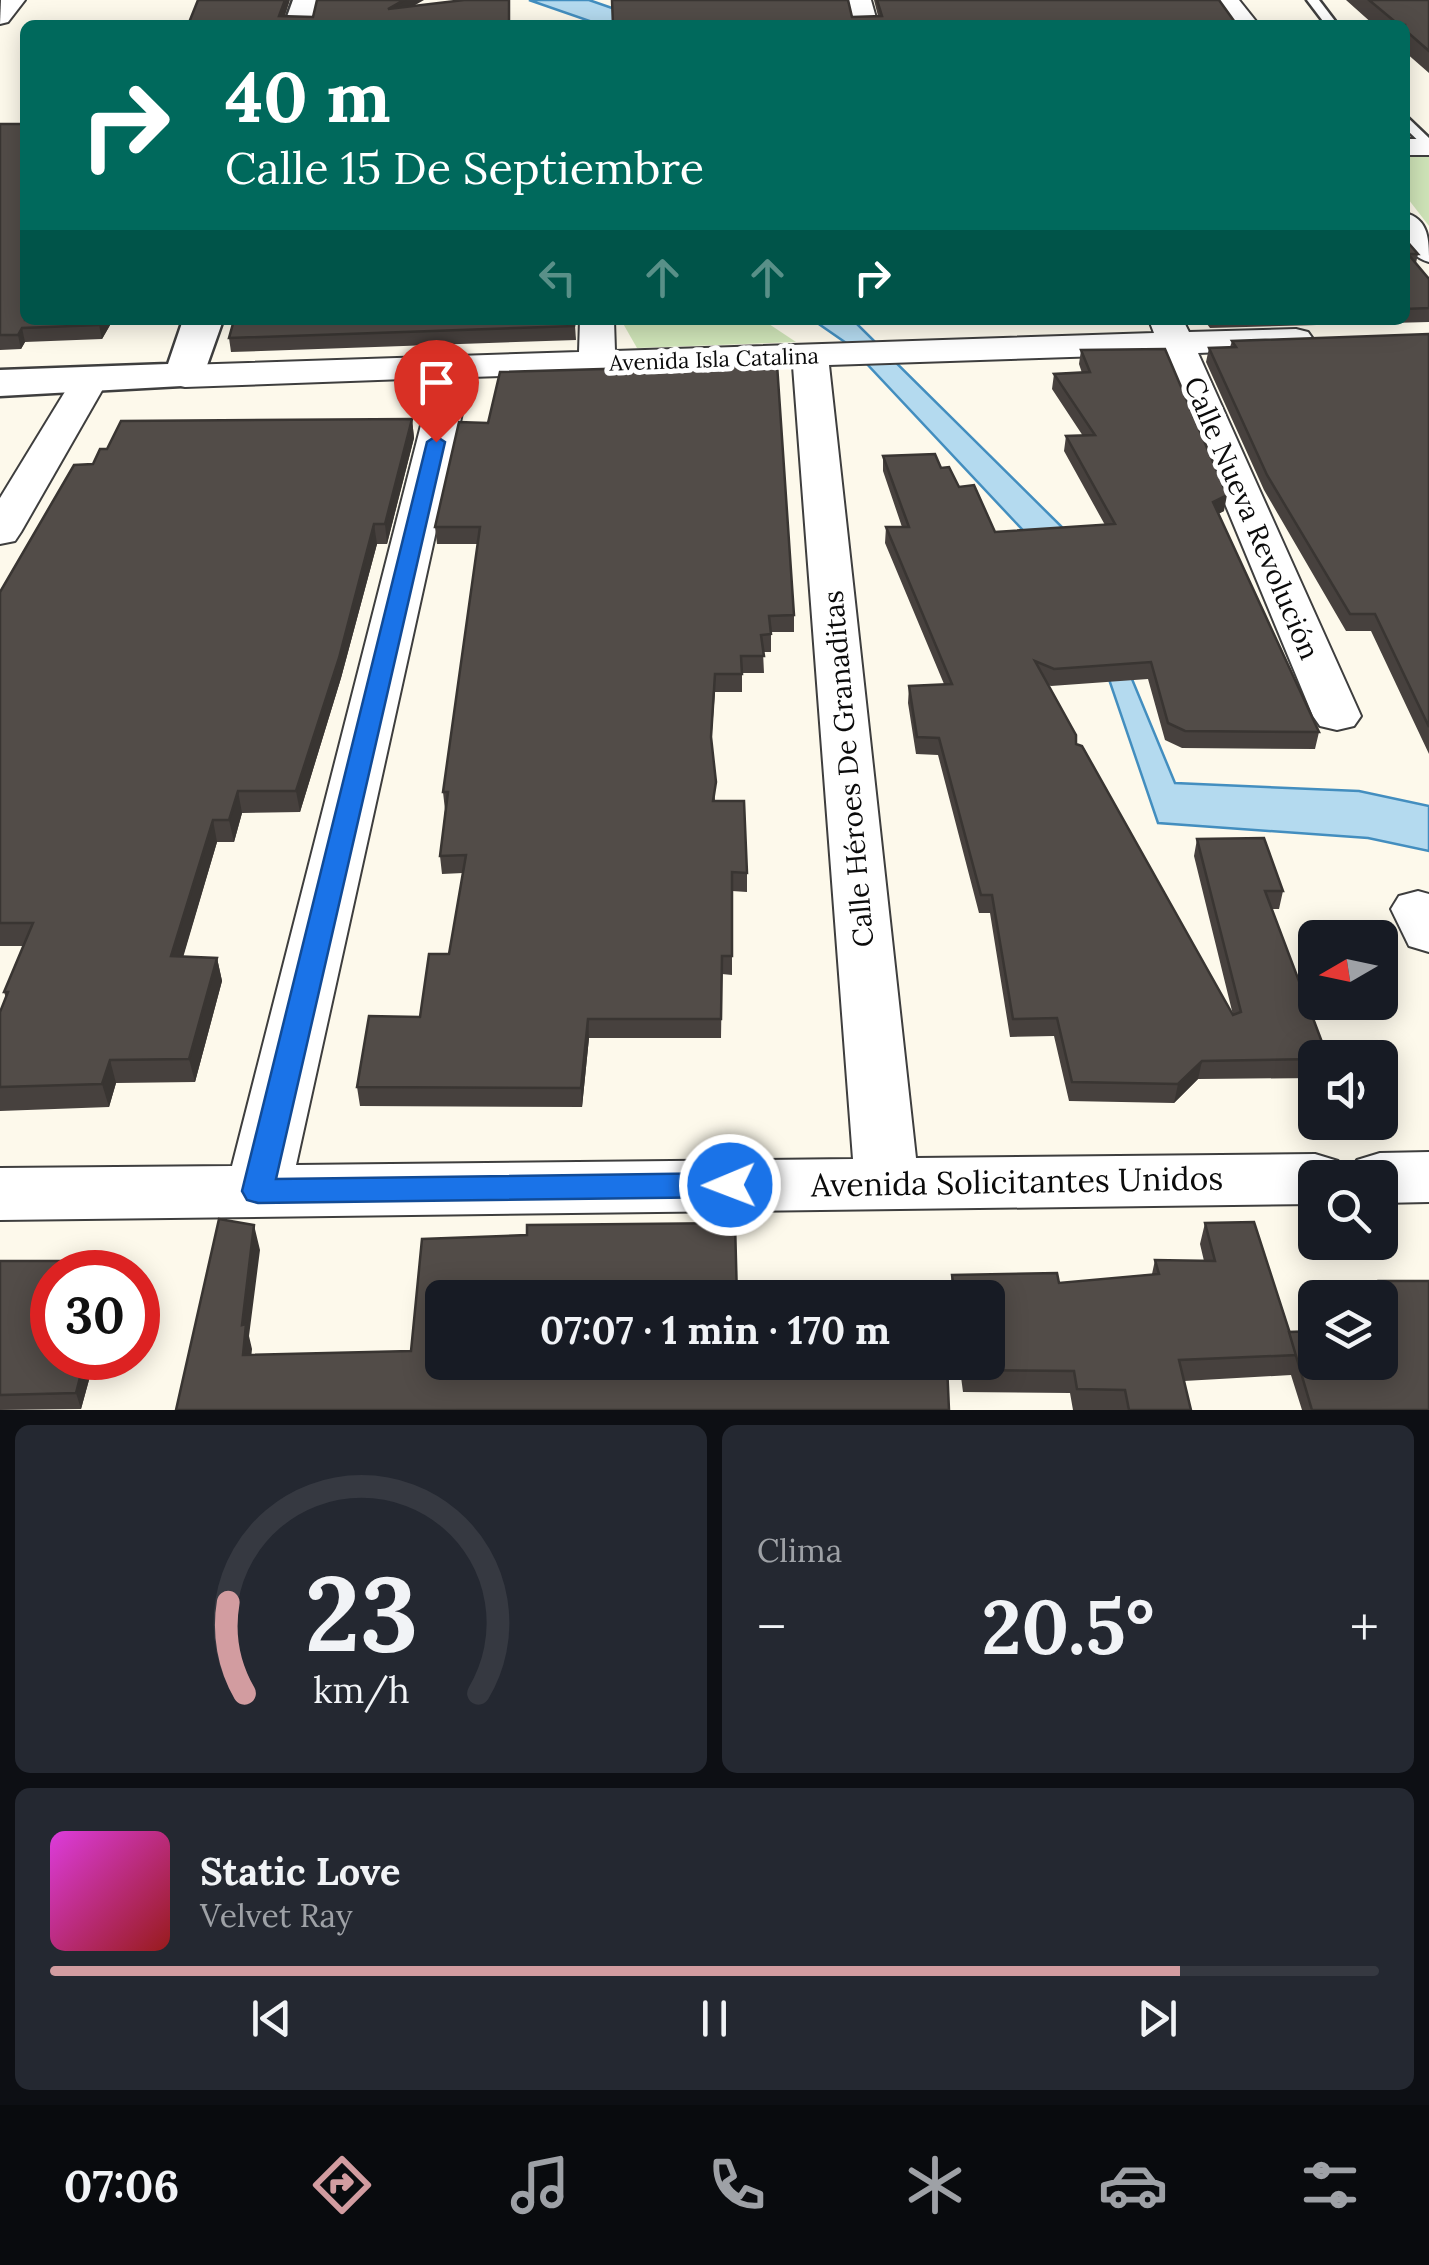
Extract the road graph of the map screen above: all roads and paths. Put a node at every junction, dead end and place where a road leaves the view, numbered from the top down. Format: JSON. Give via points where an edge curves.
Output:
{"nodes":[{"id":1,"x":14,"y":0,"type":"edge"},
{"id":2,"x":1227,"y":0,"type":"edge"},
{"id":3,"x":1313,"y":0,"type":"edge"},
{"id":4,"x":0,"y":17,"type":"edge"},
{"id":5,"x":1243,"y":20,"type":"edge"},
{"id":6,"x":1328,"y":20,"type":"edge"},
{"id":7,"x":1410,"y":125,"type":"edge"},
{"id":8,"x":1429,"y":147,"type":"edge"},
{"id":9,"x":1410,"y":228,"type":"edge"},
{"id":10,"x":1429,"y":252,"type":"edge"},
{"id":11,"x":201,"y":325,"type":"edge"},
{"id":12,"x":596,"y":325,"type":"edge"},
{"id":13,"x":1172,"y":331,"type":"edge"},
{"id":14,"x":1332,"y":338,"type":"edge"},
{"id":15,"x":822,"y":354,"type":"junction"},
{"id":16,"x":597,"y":364,"type":"junction"},
{"id":17,"x":454,"y":367,"type":"junction"},
{"id":18,"x":184,"y":376,"type":"junction"},
{"id":19,"x":90,"y":380,"type":"junction"},
{"id":20,"x":0,"y":383,"type":"edge"},
{"id":21,"x":0,"y":532,"type":"edge"},
{"id":22,"x":1336,"y":716,"type":"dead end"},
{"id":23,"x":1398,"y":1178,"type":"edge"},
{"id":24,"x":1429,"y":1178,"type":"edge"},
{"id":25,"x":1298,"y":1179,"type":"edge"},
{"id":26,"x":887,"y":1183,"type":"junction"},
{"id":27,"x":258,"y":1191,"type":"junction"},
{"id":28,"x":0,"y":1194,"type":"edge"}],
"edges":[{"from":1,"to":4,"type":"street"},
{"from":2,"to":5,"type":"street"},
{"from":3,"to":6,"type":"lane"},
{"from":7,"to":8,"type":"lane"},
{"from":9,"to":10,"type":"street"},
{"from":11,"to":18,"type":"street"},
{"from":12,"to":16,"type":"street"},
{"from":13,"to":14,"type":"street","name":"Avenida Isla Catalina"},
{"from":13,"to":15,"type":"street","name":"Avenida Isla Catalina"},
{"from":13,"to":22,"type":"street","name":"Calle Nueva Revolución"},
{"from":15,"to":16,"type":"street","name":"Avenida Isla Catalina"},
{"from":15,"to":26,"type":"street","name":"Calle Héroes De Granaditas"},
{"from":16,"to":17,"type":"street","name":"Avenida Isla Catalina"},
{"from":17,"to":18,"type":"street","name":"Avenida Isla Catalina"},
{"from":17,"to":27,"type":"street"},
{"from":18,"to":19,"type":"street","name":"Avenida Isla Catalina"},
{"from":19,"to":20,"type":"street","name":"Avenida Isla Catalina"},
{"from":19,"to":21,"type":"street"},
{"from":23,"to":24,"type":"street"},
{"from":25,"to":26,"type":"street","name":"Avenida Solicitantes Unidos"},
{"from":26,"to":27,"type":"street","name":"Avenida Solicitantes Unidos"},
{"from":27,"to":28,"type":"street","name":"Avenida Solicitantes Unidos"}]}
